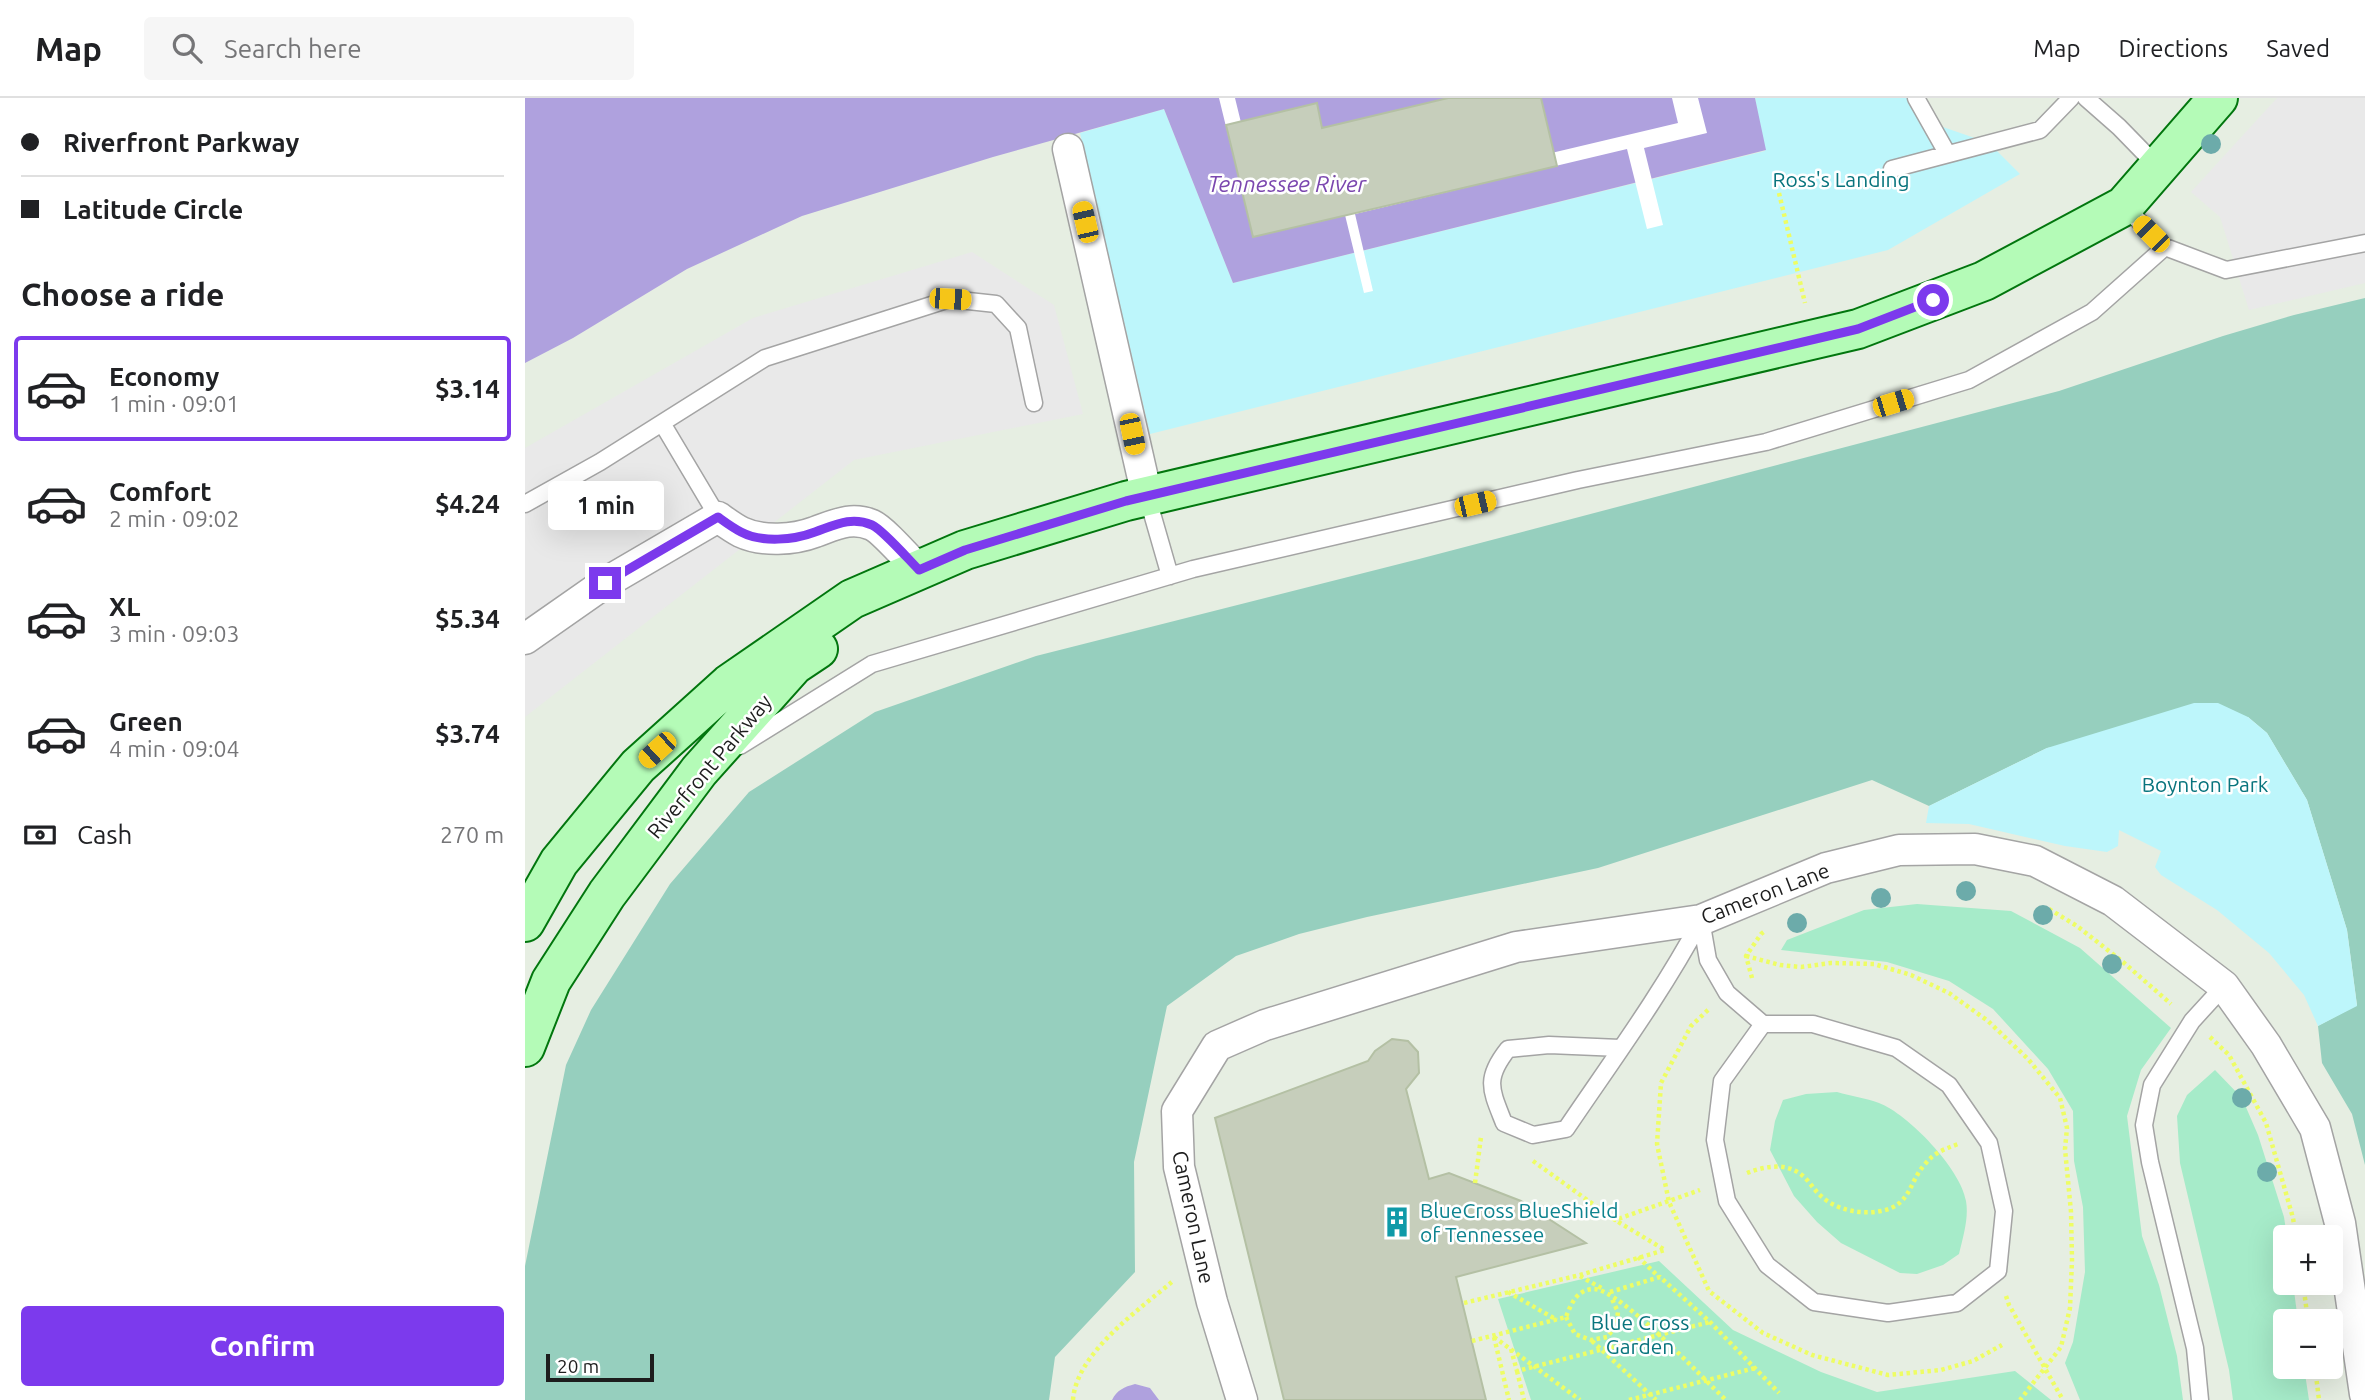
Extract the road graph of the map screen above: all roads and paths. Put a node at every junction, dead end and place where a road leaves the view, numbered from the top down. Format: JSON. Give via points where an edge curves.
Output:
{"nodes":[{"id":1,"x":1916,"y":98,"type":"edge"},
{"id":2,"x":2071,"y":98,"type":"edge"},
{"id":3,"x":2086,"y":98,"type":"edge"},
{"id":4,"x":2218,"y":98,"type":"edge"},
{"id":5,"x":1068,"y":149,"type":"dead end"},
{"id":6,"x":1947,"y":153,"type":"junction"},
{"id":7,"x":2158,"y":167,"type":"junction"},
{"id":8,"x":1892,"y":169,"type":"dead end"},
{"id":9,"x":1779,"y":193,"type":"dead end"},
{"id":10,"x":2124,"y":206,"type":"junction"},
{"id":11,"x":2365,"y":243,"type":"edge"},
{"id":12,"x":2165,"y":247,"type":"junction"},
{"id":13,"x":1805,"y":303,"type":"dead end"},
{"id":14,"x":1034,"y":403,"type":"dead end"},
{"id":15,"x":662,"y":423,"type":"junction"},
{"id":16,"x":1147,"y":496,"type":"junction"},
{"id":17,"x":525,"y":504,"type":"edge"},
{"id":18,"x":718,"y":517,"type":"junction"},
{"id":19,"x":965,"y":550,"type":"junction"},
{"id":20,"x":919,"y":570,"type":"junction"},
{"id":21,"x":1170,"y":576,"type":"junction"},
{"id":22,"x":525,"y":639,"type":"edge"},
{"id":23,"x":699,"y":771,"type":"junction"},
{"id":24,"x":2047,"y":908,"type":"dead end"},
{"id":25,"x":1701,"y":920,"type":"junction"},
{"id":26,"x":525,"y":922,"type":"edge"},
{"id":27,"x":1771,"y":928,"type":"dead end"},
{"id":28,"x":1752,"y":978,"type":"dead end"},
{"id":29,"x":2224,"y":986,"type":"junction"},
{"id":30,"x":2192,"y":1021,"type":"junction"},
{"id":31,"x":1763,"y":1024,"type":"junction"},
{"id":32,"x":525,"y":1047,"type":"edge"},
{"id":33,"x":1620,"y":1048,"type":"junction"},
{"id":34,"x":1615,"y":1220,"type":"dead end"},
{"id":35,"x":2294,"y":1225,"type":"edge"},
{"id":36,"x":1637,"y":1257,"type":"junction"},
{"id":37,"x":1998,"y":1271,"type":"junction"},
{"id":38,"x":1580,"y":1275,"type":"junction"},
{"id":39,"x":1660,"y":1277,"type":"junction"},
{"id":40,"x":1173,"y":1281,"type":"dead end"},
{"id":41,"x":1507,"y":1292,"type":"junction"},
{"id":42,"x":1609,"y":1293,"type":"junction"},
{"id":43,"x":1464,"y":1303,"type":"dead end"},
{"id":44,"x":1566,"y":1317,"type":"junction"},
{"id":45,"x":1557,"y":1320,"type":"junction"},
{"id":46,"x":1710,"y":1322,"type":"junction"},
{"id":47,"x":1659,"y":1335,"type":"junction"},
{"id":48,"x":1493,"y":1337,"type":"junction"},
{"id":49,"x":1591,"y":1340,"type":"junction"},
{"id":50,"x":1472,"y":1341,"type":"dead end"},
{"id":51,"x":1511,"y":1349,"type":"junction"},
{"id":52,"x":1602,"y":1349,"type":"junction"},
{"id":53,"x":1534,"y":1367,"type":"junction"},
{"id":54,"x":1755,"y":1367,"type":"junction"},
{"id":55,"x":2045,"y":1368,"type":"junction"},
{"id":56,"x":1517,"y":1371,"type":"junction"},
{"id":57,"x":2316,"y":1379,"type":"edge"},
{"id":58,"x":1705,"y":1381,"type":"junction"},
{"id":59,"x":1779,"y":1393,"type":"dead end"},
{"id":60,"x":2365,"y":1394,"type":"edge"},
{"id":61,"x":1650,"y":1395,"type":"junction"},
{"id":62,"x":1073,"y":1400,"type":"edge"},
{"id":63,"x":1242,"y":1400,"type":"edge"},
{"id":64,"x":1509,"y":1400,"type":"edge"},
{"id":65,"x":1524,"y":1400,"type":"edge"},
{"id":66,"x":1580,"y":1400,"type":"edge"},
{"id":67,"x":1629,"y":1400,"type":"edge"},
{"id":68,"x":1655,"y":1400,"type":"edge"},
{"id":69,"x":1726,"y":1400,"type":"edge"},
{"id":70,"x":2020,"y":1400,"type":"edge"},
{"id":71,"x":2063,"y":1400,"type":"edge"},
{"id":72,"x":2200,"y":1400,"type":"edge"},
{"id":73,"x":2319,"y":1400,"type":"edge"}],
"edges":[{"from":1,"to":6,"type":"lane"},
{"from":2,"to":6,"type":"lane","via":[[2040,130]]},
{"from":3,"to":7,"type":"lane"},
{"from":4,"to":7,"type":"main road","name":"Riverfront Parkway"},
{"from":5,"to":16,"type":"street"},
{"from":6,"to":8,"type":"lane"},
{"from":7,"to":10,"type":"main road","name":"Riverfront Parkway"},
{"from":9,"to":13,"type":"path"},
{"from":10,"to":12,"type":"lane"},
{"from":10,"to":16,"type":"main road","name":"Riverfront Parkway","via":[[1983,281],[1858,329]]},
{"from":11,"to":12,"type":"lane","via":[[2226,270]]},
{"from":12,"to":21,"type":"lane","via":[[2092,313],[1969,380],[1766,442],[1578,480]]},
{"from":14,"to":15,"type":"lane","via":[[1018,328],[996,304],[950,299],[765,358]]},
{"from":15,"to":17,"type":"lane"},
{"from":15,"to":18,"type":"lane"},
{"from":16,"to":19,"type":"main road","name":"Riverfront Parkway"},
{"from":16,"to":21,"type":"lane"},
{"from":18,"to":20,"type":"street","via":[[742,533],[769,538],[792,538],[857,520],[876,526]]},
{"from":18,"to":22,"type":"street","via":[[605,583]]},
{"from":19,"to":20,"type":"main road","name":"Riverfront Parkway"},
{"from":19,"to":23,"type":"main road","name":"Riverfront Parkway","via":[[794,665]]},
{"from":20,"to":26,"type":"main road","name":"Riverfront Parkway","via":[[852,599],[729,684],[638,766],[559,862]]},
{"from":21,"to":23,"type":"lane","via":[[872,664]]},
{"from":23,"to":32,"type":"main road","name":"Riverfront Parkway","via":[[607,894],[551,981]]},
{"from":24,"to":30,"type":"path","via":[[2077,926]]},
{"from":25,"to":29,"type":"street","name":"Cameron Lane","via":[[1826,868],[1899,850],[1975,849],[2035,861],[2113,901]]},
{"from":25,"to":31,"type":"lane","via":[[1708,960],[1727,993]]},
{"from":25,"to":33,"type":"lane"},
{"from":25,"to":63,"type":"street","name":"Cameron Lane","via":[[1516,947],[1265,1025],[1217,1046],[1177,1111],[1179,1167]]},
{"from":27,"to":28,"type":"path","via":[[1746,956]]},
{"from":29,"to":30,"type":"lane"},
{"from":29,"to":60,"type":"street","name":"Cameron Lane","via":[[2266,1045],[2315,1128],[2340,1223]]},
{"from":30,"to":35,"type":"path","via":[[2229,1055],[2266,1123]]},
{"from":30,"to":72,"type":"lane","via":[[2152,1085],[2144,1125],[2195,1348]]},
{"from":31,"to":37,"type":"lane","via":[[1813,1024],[1896,1048],[1949,1085],[1989,1143],[2004,1211]]},
{"from":31,"to":37,"type":"lane","via":[[1722,1081],[1715,1140],[1727,1201],[1767,1265],[1814,1302],[1888,1313],[1957,1303]]},
{"from":33,"to":33,"type":"lane","via":[[1566,1129],[1533,1135],[1504,1123],[1491,1090],[1495,1066],[1508,1049],[1549,1045]]},
{"from":34,"to":36,"type":"path","via":[[1665,1250]]},
{"from":36,"to":38,"type":"path"},
{"from":36,"to":39,"type":"path"},
{"from":37,"to":55,"type":"path","via":[[2009,1305]]},
{"from":38,"to":41,"type":"path"},
{"from":38,"to":42,"type":"path"},
{"from":39,"to":42,"type":"path"},
{"from":39,"to":46,"type":"path"},
{"from":40,"to":62,"type":"path","via":[[1116,1328],[1086,1365]]},
{"from":41,"to":43,"type":"path"},
{"from":41,"to":45,"type":"path"},
{"from":42,"to":44,"type":"path","via":[[1582,1292]]},
{"from":42,"to":47,"type":"path"},
{"from":42,"to":49,"type":"path","via":[[1618,1312],[1616,1325],[1607,1337]]},
{"from":44,"to":45,"type":"path"},
{"from":44,"to":49,"type":"path","via":[[1575,1335]]},
{"from":45,"to":48,"type":"path"},
{"from":46,"to":47,"type":"path"},
{"from":46,"to":54,"type":"path"},
{"from":47,"to":52,"type":"path"},
{"from":47,"to":58,"type":"path"},
{"from":48,"to":50,"type":"path"},
{"from":48,"to":51,"type":"path"},
{"from":48,"to":64,"type":"path"},
{"from":49,"to":52,"type":"path"},
{"from":51,"to":53,"type":"path"},
{"from":51,"to":56,"type":"path"},
{"from":52,"to":53,"type":"path"},
{"from":52,"to":61,"type":"path"},
{"from":53,"to":56,"type":"path"},
{"from":53,"to":66,"type":"path"},
{"from":54,"to":58,"type":"path"},
{"from":54,"to":59,"type":"path"},
{"from":55,"to":70,"type":"path"},
{"from":55,"to":71,"type":"path"},
{"from":56,"to":65,"type":"path"},
{"from":57,"to":73,"type":"path"},
{"from":58,"to":61,"type":"path"},
{"from":58,"to":69,"type":"path"},
{"from":61,"to":67,"type":"path"},
{"from":61,"to":68,"type":"path"}]}
